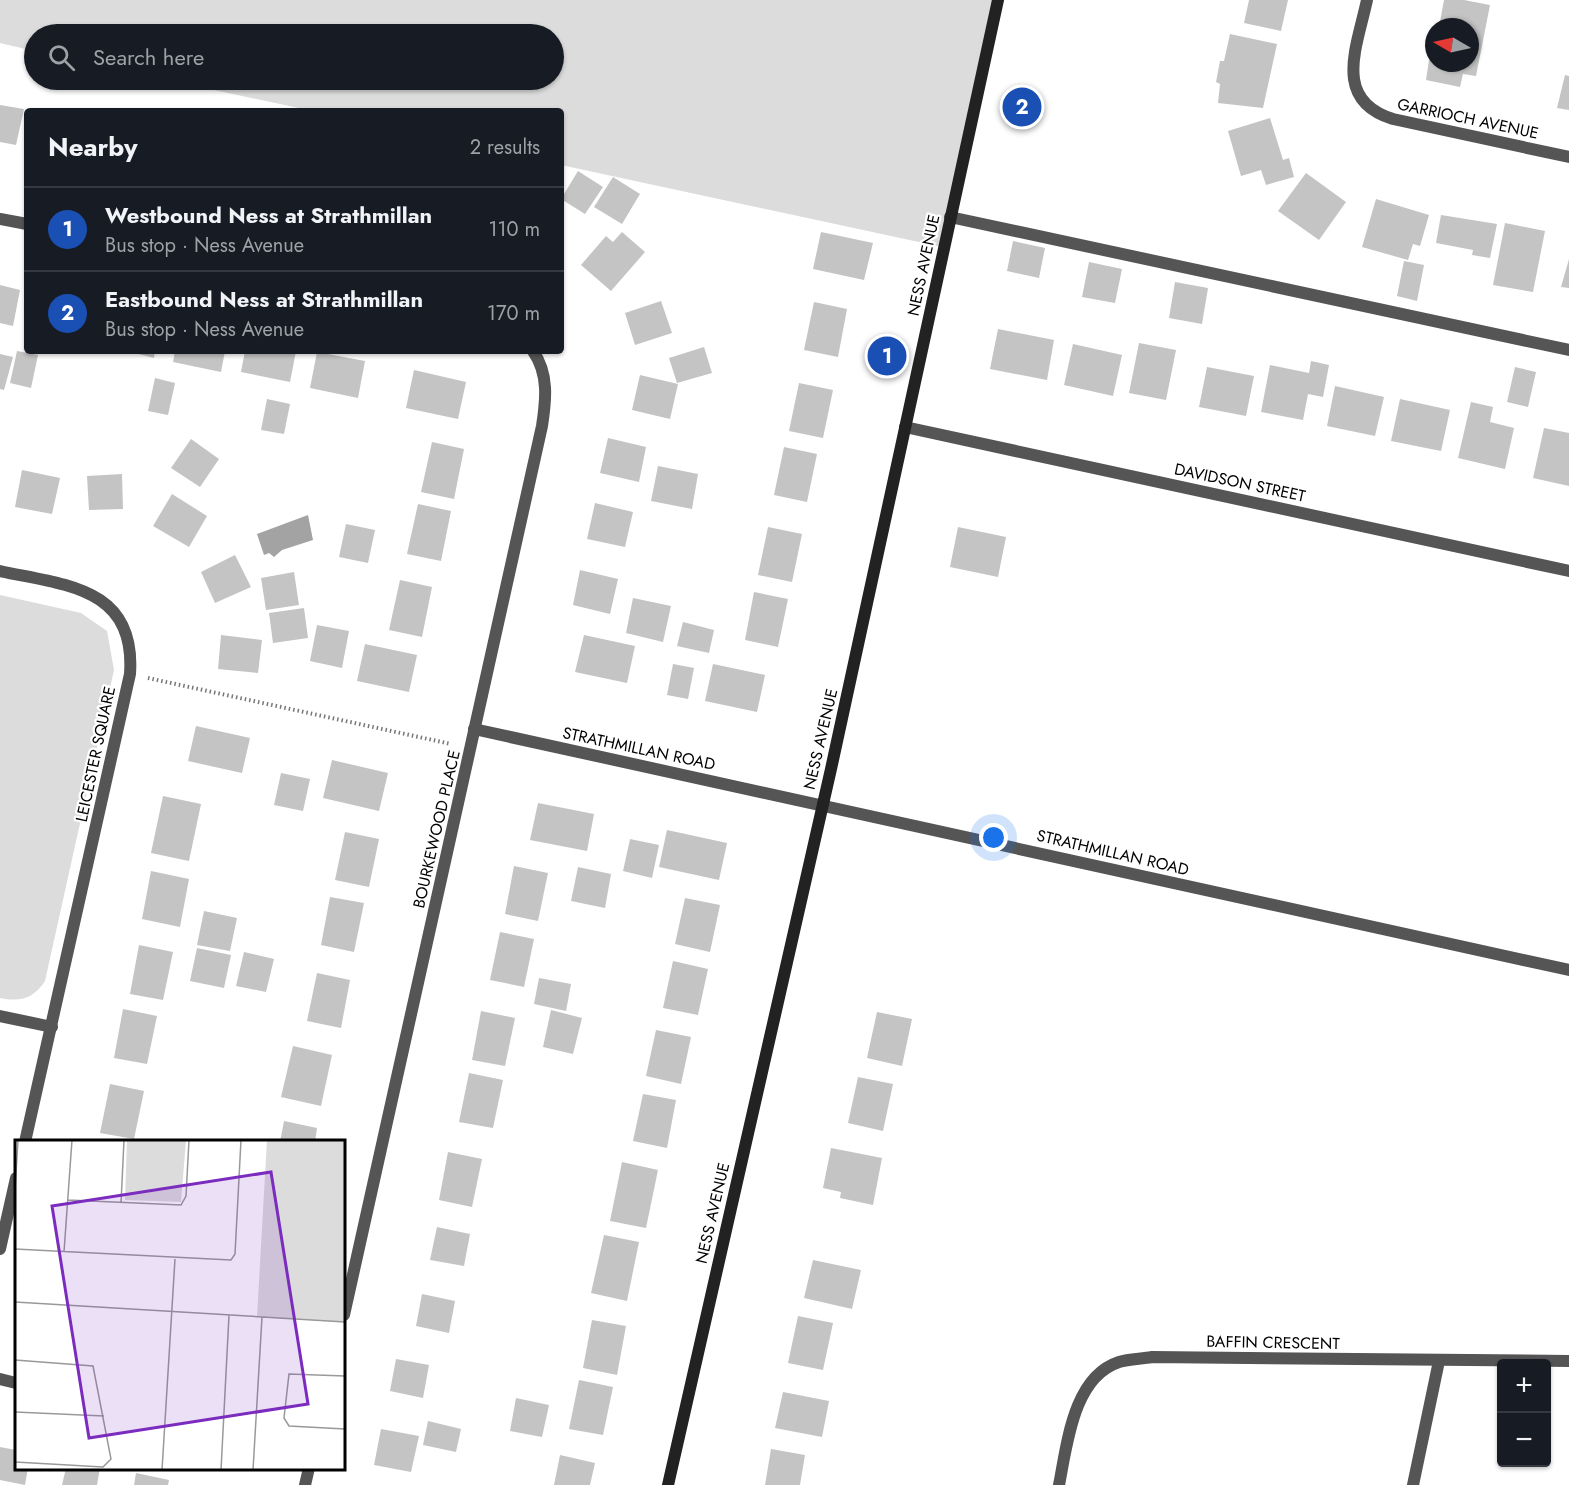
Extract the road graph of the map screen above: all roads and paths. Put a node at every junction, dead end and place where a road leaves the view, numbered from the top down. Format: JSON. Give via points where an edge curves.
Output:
{"nodes":[{"id":1,"x":998,"y":0,"type":"edge"},
{"id":2,"x":1367,"y":0,"type":"edge"},
{"id":3,"x":1569,"y":157,"type":"edge"},
{"id":4,"x":950,"y":217,"type":"junction"},
{"id":5,"x":0,"y":219,"type":"edge"},
{"id":6,"x":24,"y":223,"type":"edge"},
{"id":7,"x":1569,"y":350,"type":"edge"},
{"id":8,"x":534,"y":354,"type":"edge"},
{"id":9,"x":905,"y":427,"type":"junction"},
{"id":10,"x":0,"y":571,"type":"edge"},
{"id":11,"x":1569,"y":571,"type":"edge"},
{"id":12,"x":130,"y":674,"type":"junction"},
{"id":13,"x":474,"y":729,"type":"junction"},
{"id":14,"x":470,"y":749,"type":"junction"},
{"id":15,"x":822,"y":804,"type":"junction"},
{"id":16,"x":1569,"y":970,"type":"edge"},
{"id":17,"x":0,"y":1016,"type":"edge"},
{"id":18,"x":52,"y":1027,"type":"junction"},
{"id":19,"x":25,"y":1140,"type":"edge"},
{"id":20,"x":15,"y":1182,"type":"edge"},
{"id":21,"x":0,"y":1249,"type":"edge"},
{"id":22,"x":345,"y":1311,"type":"edge"},
{"id":23,"x":1439,"y":1361,"type":"junction"},
{"id":24,"x":1569,"y":1361,"type":"edge"},
{"id":25,"x":0,"y":1379,"type":"edge"},
{"id":26,"x":15,"y":1383,"type":"edge"},
{"id":27,"x":309,"y":1470,"type":"edge"},
{"id":28,"x":305,"y":1485,"type":"edge"},
{"id":29,"x":668,"y":1485,"type":"edge"},
{"id":30,"x":1059,"y":1485,"type":"edge"},
{"id":31,"x":1413,"y":1485,"type":"edge"}],
"edges":[{"from":1,"to":4,"type":"main road","name":"NESS AVENUE"},
{"from":2,"to":3,"type":"street","name":"GARRIOCH AVENUE","via":[[1353,72],[1357,94],[1370,110],[1393,119]]},
{"from":4,"to":7,"type":"street"},
{"from":4,"to":9,"type":"main road","name":"NESS AVENUE"},
{"from":5,"to":6,"type":"street"},
{"from":8,"to":13,"type":"street","name":"BOURKEWOOD PLACE","via":[[543,376],[546,403]]},
{"from":9,"to":11,"type":"street","name":"DAVIDSON STREET"},
{"from":9,"to":15,"type":"main road","name":"NESS AVENUE"},
{"from":10,"to":12,"type":"street","name":"LEICESTER SQUARE","via":[[87,591],[106,602],[127,634]]},
{"from":12,"to":14,"type":"path"},
{"from":12,"to":18,"type":"street","name":"LEICESTER SQUARE"},
{"from":13,"to":14,"type":"street","name":"BOURKEWOOD PLACE"},
{"from":13,"to":15,"type":"street","name":"STRATHMILLAN ROAD"},
{"from":14,"to":22,"type":"street","name":"BOURKEWOOD PLACE"},
{"from":15,"to":16,"type":"street","name":"STRATHMILLAN ROAD"},
{"from":15,"to":29,"type":"main road","name":"NESS AVENUE"},
{"from":17,"to":18,"type":"street"},
{"from":18,"to":19,"type":"street","name":"LEICESTER SQUARE"},
{"from":20,"to":21,"type":"street"},
{"from":23,"to":24,"type":"street","name":"BAFFIN CRESCENT"},
{"from":23,"to":30,"type":"street","name":"BAFFIN CRESCENT","via":[[1152,1357],[1119,1362],[1095,1378],[1079,1403]]},
{"from":23,"to":31,"type":"street"},
{"from":25,"to":26,"type":"street"},
{"from":27,"to":28,"type":"street"}]}
